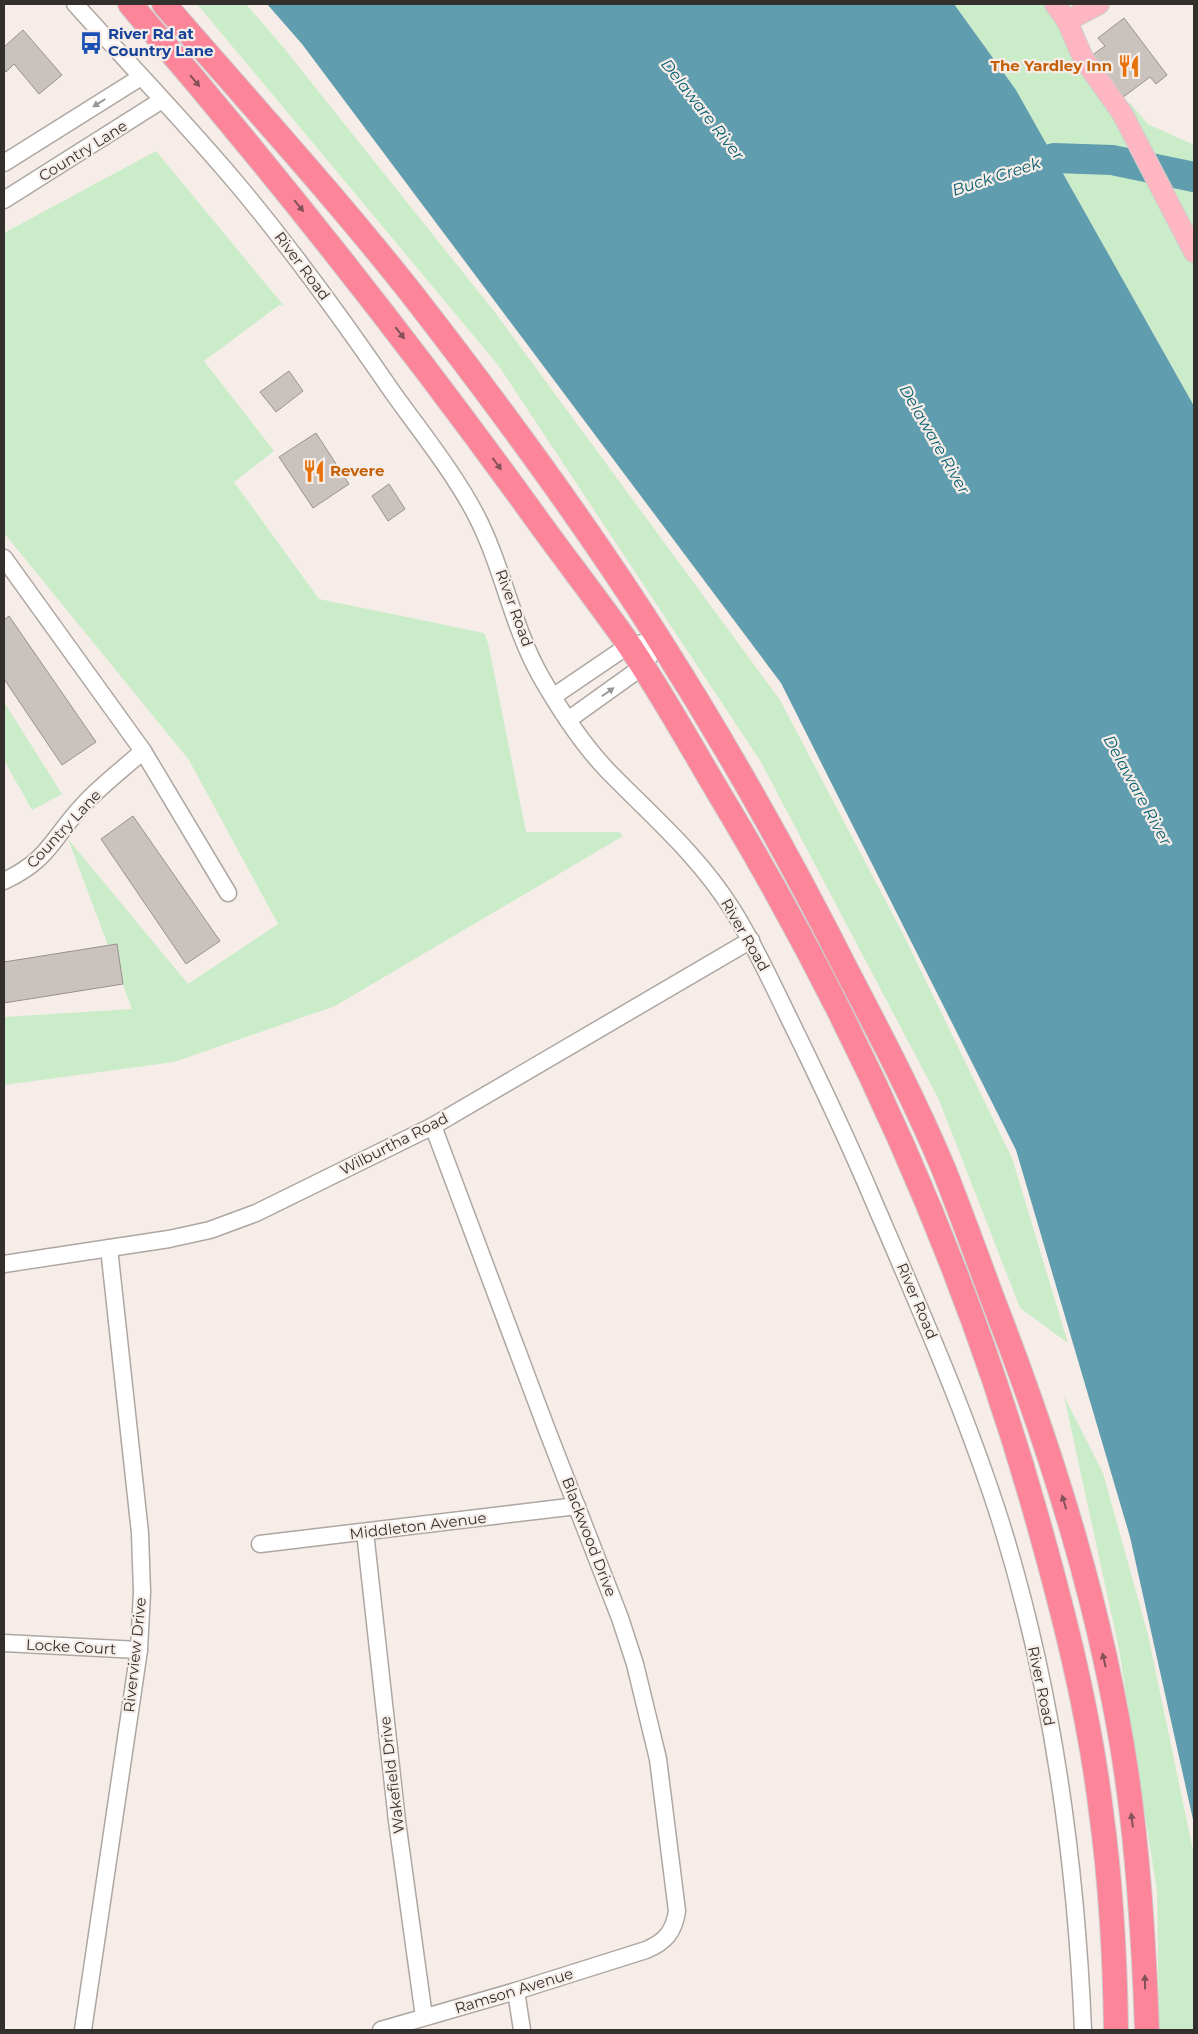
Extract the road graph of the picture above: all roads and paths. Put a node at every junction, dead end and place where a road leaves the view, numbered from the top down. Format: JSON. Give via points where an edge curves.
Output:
{"nodes":[{"id":1,"x":75,"y":4,"type":"edge"},
{"id":2,"x":130,"y":4,"type":"edge"},
{"id":3,"x":164,"y":4,"type":"edge"},
{"id":4,"x":1055,"y":4,"type":"edge"},
{"id":5,"x":1099,"y":4,"type":"edge"},
{"id":6,"x":1067,"y":21,"type":"junction"},
{"id":7,"x":141,"y":77,"type":"junction"},
{"id":8,"x":162,"y":100,"type":"junction"},
{"id":9,"x":4,"y":163,"type":"edge"},
{"id":10,"x":4,"y":200,"type":"edge"},
{"id":11,"x":1194,"y":252,"type":"edge"},
{"id":12,"x":4,"y":558,"type":"edge"},
{"id":13,"x":660,"y":641,"type":"junction"},
{"id":14,"x":629,"y":645,"type":"junction"},
{"id":15,"x":642,"y":667,"type":"junction"},
{"id":16,"x":554,"y":696,"type":"junction"},
{"id":17,"x":568,"y":720,"type":"junction"},
{"id":18,"x":142,"y":751,"type":"junction"},
{"id":19,"x":4,"y":881,"type":"edge"},
{"id":20,"x":228,"y":893,"type":"dead end"},
{"id":21,"x":751,"y":940,"type":"junction"},
{"id":22,"x":433,"y":1126,"type":"junction"},
{"id":23,"x":109,"y":1248,"type":"junction"},
{"id":24,"x":4,"y":1264,"type":"edge"},
{"id":25,"x":576,"y":1506,"type":"junction"},
{"id":26,"x":365,"y":1532,"type":"junction"},
{"id":27,"x":260,"y":1544,"type":"dead end"},
{"id":28,"x":4,"y":1643,"type":"edge"},
{"id":29,"x":139,"y":1650,"type":"junction"},
{"id":30,"x":646,"y":1950,"type":"joint"},
{"id":31,"x":516,"y":1991,"type":"junction"},
{"id":32,"x":424,"y":2017,"type":"junction"},
{"id":33,"x":83,"y":2030,"type":"edge"},
{"id":34,"x":381,"y":2030,"type":"edge"},
{"id":35,"x":522,"y":2030,"type":"edge"},
{"id":36,"x":1083,"y":2030,"type":"edge"},
{"id":37,"x":1116,"y":2030,"type":"edge"},
{"id":38,"x":1146,"y":2030,"type":"edge"}],
"edges":[{"from":1,"to":7,"type":"street","name":"River Road"},
{"from":2,"to":14,"type":"highway","one_way":true,"via":[[259,156],[398,330]]},
{"from":3,"to":13,"type":"highway","via":[[261,112],[410,292],[550,480]]},
{"from":4,"to":6,"type":"main road"},
{"from":5,"to":6,"type":"main road"},
{"from":6,"to":11,"type":"main road","via":[[1083,58],[1140,144]]},
{"from":7,"to":8,"type":"street","name":"River Road"},
{"from":7,"to":9,"type":"street","one_way":true},
{"from":8,"to":10,"type":"street","name":"Country Lane"},
{"from":8,"to":16,"type":"street","name":"River Road","via":[[280,236],[456,481],[496,558],[523,637],[540,676]]},
{"from":12,"to":18,"type":"street"},
{"from":13,"to":14,"type":"street"},
{"from":13,"to":15,"type":"street"},
{"from":38,"to":13,"type":"highway","one_way":true,"via":[[1145,1950],[1138,1861],[1126,1773],[1088,1588],[1048,1449],[943,1170],[906,1089],[819,915],[750,790]]},
{"from":14,"to":15,"type":"highway"},
{"from":14,"to":16,"type":"street"},
{"from":17,"to":15,"type":"street","one_way":true},
{"from":15,"to":37,"type":"highway","via":[[760,863],[865,1063],[919,1180],[990,1369],[1052,1571],[1087,1720],[1111,1893]]},
{"from":16,"to":17,"type":"street","name":"River Road"},
{"from":17,"to":21,"type":"street","name":"River Road","via":[[610,773],[702,867],[730,904]]},
{"from":18,"to":19,"type":"street","name":"Country Lane","via":[[85,803],[41,859]]},
{"from":18,"to":20,"type":"street"},
{"from":21,"to":22,"type":"street","name":"Wilburtha Road"},
{"from":21,"to":36,"type":"street","name":"River Road","via":[[854,1155],[938,1350],[1003,1531],[1047,1709],[1075,1921]]},
{"from":22,"to":23,"type":"street","name":"Wilburtha Road","via":[[246,1217],[210,1230]]},
{"from":22,"to":25,"type":"street","name":"Blackwood Drive"},
{"from":23,"to":24,"type":"street","name":"Wilburtha Road"},
{"from":23,"to":29,"type":"street","name":"Riverview Drive","via":[[140,1533],[142,1592]]},
{"from":25,"to":26,"type":"street","name":"Middleton Avenue"},
{"from":25,"to":30,"type":"street","name":"Blackwood Drive","via":[[635,1664],[648,1711],[666,1807],[678,1911],[669,1935]]},
{"from":26,"to":27,"type":"street","name":"Middleton Avenue"},
{"from":26,"to":32,"type":"street","name":"Wakefield Drive","via":[[397,1821]]},
{"from":28,"to":29,"type":"street","name":"Locke Court"},
{"from":29,"to":33,"type":"street","name":"Riverview Drive"},
{"from":30,"to":31,"type":"street","name":"Ramson Avenue"},
{"from":31,"to":32,"type":"street","name":"Ramson Avenue"},
{"from":31,"to":35,"type":"street"},
{"from":32,"to":34,"type":"street","name":"Ramson Avenue"}]}
